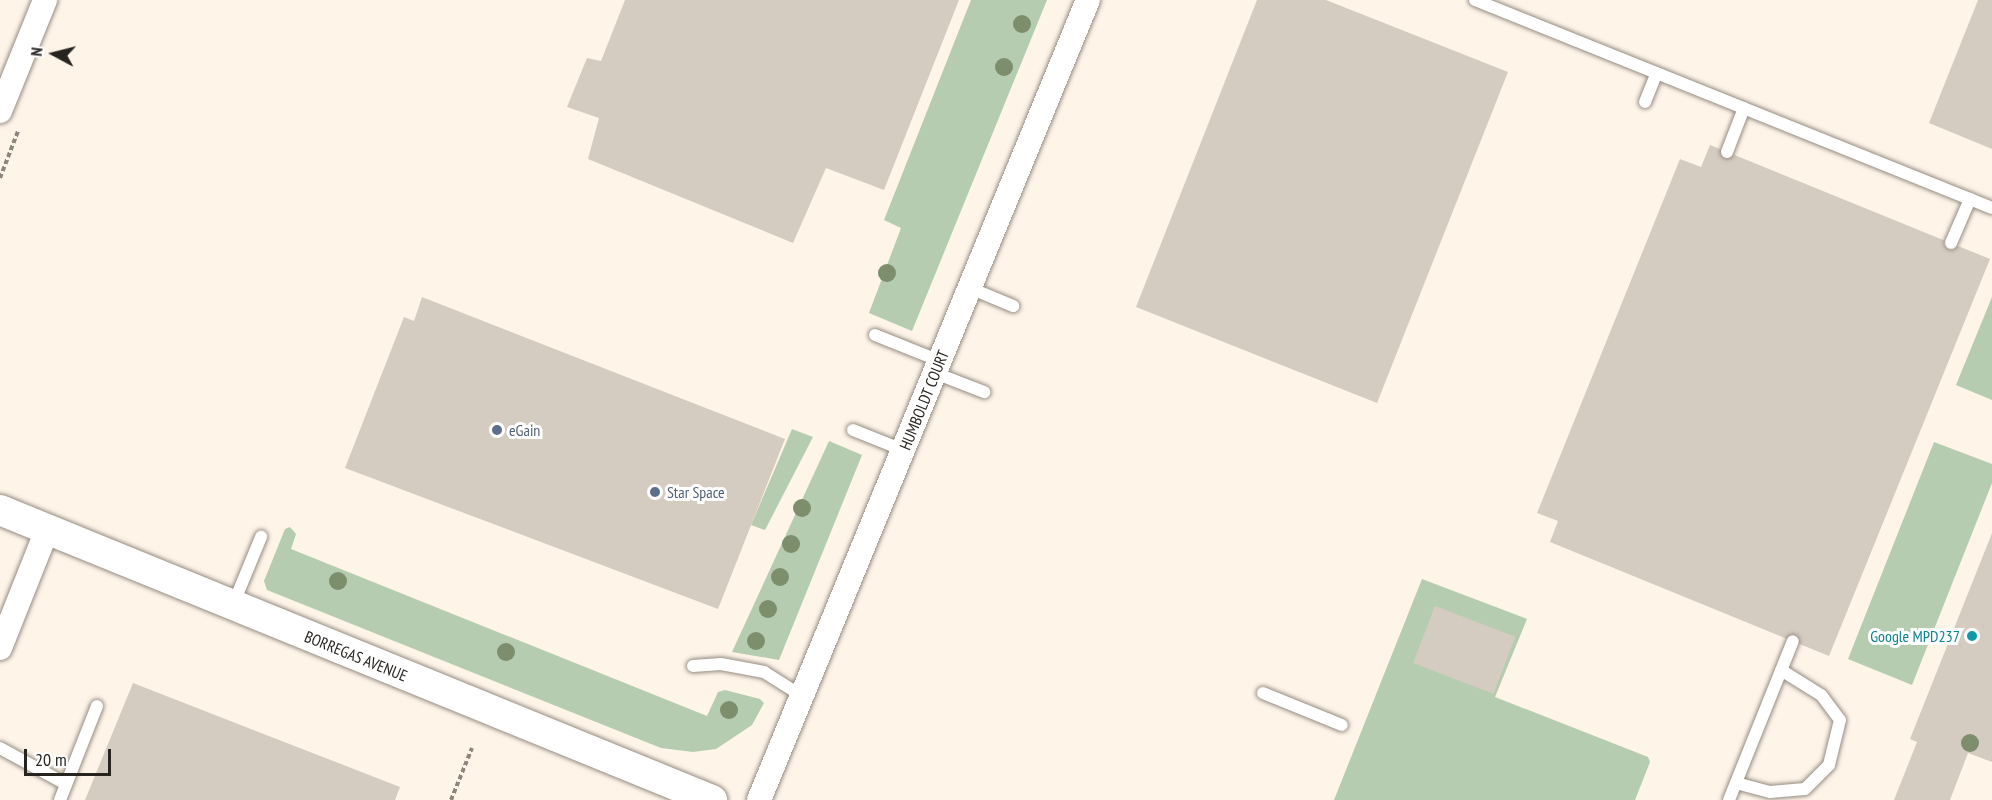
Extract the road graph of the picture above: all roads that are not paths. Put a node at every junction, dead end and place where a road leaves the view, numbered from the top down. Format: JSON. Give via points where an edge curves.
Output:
{"nodes":[{"id":1,"x":45,"y":0,"type":"edge"},
{"id":2,"x":1088,"y":0,"type":"edge"},
{"id":3,"x":1475,"y":0,"type":"edge"},
{"id":4,"x":1657,"y":73,"type":"junction"},
{"id":5,"x":1645,"y":102,"type":"dead end"},
{"id":6,"x":1744,"y":108,"type":"junction"},
{"id":7,"x":0,"y":111,"type":"edge"},
{"id":8,"x":1727,"y":152,"type":"dead end"},
{"id":9,"x":1970,"y":199,"type":"junction"},
{"id":10,"x":1992,"y":208,"type":"edge"},
{"id":11,"x":1952,"y":243,"type":"dead end"},
{"id":12,"x":970,"y":288,"type":"junction"},
{"id":13,"x":1012,"y":306,"type":"dead end"},
{"id":14,"x":875,"y":335,"type":"dead end"},
{"id":15,"x":937,"y":367,"type":"junction"},
{"id":16,"x":984,"y":392,"type":"dead end"},
{"id":17,"x":853,"y":430,"type":"dead end"},
{"id":18,"x":903,"y":450,"type":"junction"},
{"id":19,"x":0,"y":510,"type":"edge"},
{"id":20,"x":47,"y":530,"type":"junction"},
{"id":21,"x":261,"y":537,"type":"dead end"},
{"id":22,"x":233,"y":605,"type":"junction"},
{"id":23,"x":1793,"y":641,"type":"dead end"},
{"id":24,"x":0,"y":648,"type":"edge"},
{"id":25,"x":693,"y":666,"type":"dead end"},
{"id":26,"x":1782,"y":670,"type":"junction"},
{"id":27,"x":1263,"y":693,"type":"dead end"},
{"id":28,"x":802,"y":696,"type":"junction"},
{"id":29,"x":97,"y":706,"type":"dead end"},
{"id":30,"x":1342,"y":725,"type":"dead end"},
{"id":31,"x":0,"y":748,"type":"edge"},
{"id":32,"x":1736,"y":783,"type":"junction"},
{"id":33,"x":66,"y":784,"type":"junction"},
{"id":34,"x":60,"y":800,"type":"edge"},
{"id":35,"x":712,"y":800,"type":"edge"},
{"id":36,"x":759,"y":800,"type":"edge"},
{"id":37,"x":1729,"y":800,"type":"edge"}],
"edges":[{"from":1,"to":7,"type":"street"},
{"from":2,"to":12,"type":"street","name":"HUMBOLDT COURT"},
{"from":3,"to":4,"type":"lane"},
{"from":4,"to":5,"type":"lane"},
{"from":4,"to":6,"type":"lane"},
{"from":6,"to":8,"type":"lane"},
{"from":6,"to":9,"type":"lane"},
{"from":9,"to":10,"type":"lane"},
{"from":9,"to":11,"type":"lane"},
{"from":12,"to":13,"type":"lane"},
{"from":12,"to":15,"type":"street","name":"HUMBOLDT COURT"},
{"from":14,"to":15,"type":"lane"},
{"from":15,"to":16,"type":"lane"},
{"from":15,"to":18,"type":"street","name":"HUMBOLDT COURT"},
{"from":17,"to":18,"type":"lane"},
{"from":18,"to":28,"type":"street","name":"HUMBOLDT COURT"},
{"from":19,"to":20,"type":"street","name":"BORREGAS AVENUE"},
{"from":20,"to":22,"type":"street","name":"BORREGAS AVENUE"},
{"from":20,"to":24,"type":"street"},
{"from":21,"to":22,"type":"lane"},
{"from":22,"to":35,"type":"street","name":"BORREGAS AVENUE"},
{"from":23,"to":26,"type":"lane"},
{"from":25,"to":28,"type":"lane","via":[[721,664],[764,672]]},
{"from":26,"to":32,"type":"lane"},
{"from":26,"to":32,"type":"lane","via":[[1821,695],[1840,720],[1829,765],[1805,789],[1770,792]]},
{"from":27,"to":30,"type":"lane"},
{"from":28,"to":36,"type":"street","name":"HUMBOLDT COURT"},
{"from":29,"to":33,"type":"lane"},
{"from":31,"to":33,"type":"lane"},
{"from":32,"to":37,"type":"lane"},
{"from":33,"to":34,"type":"lane"}]}
